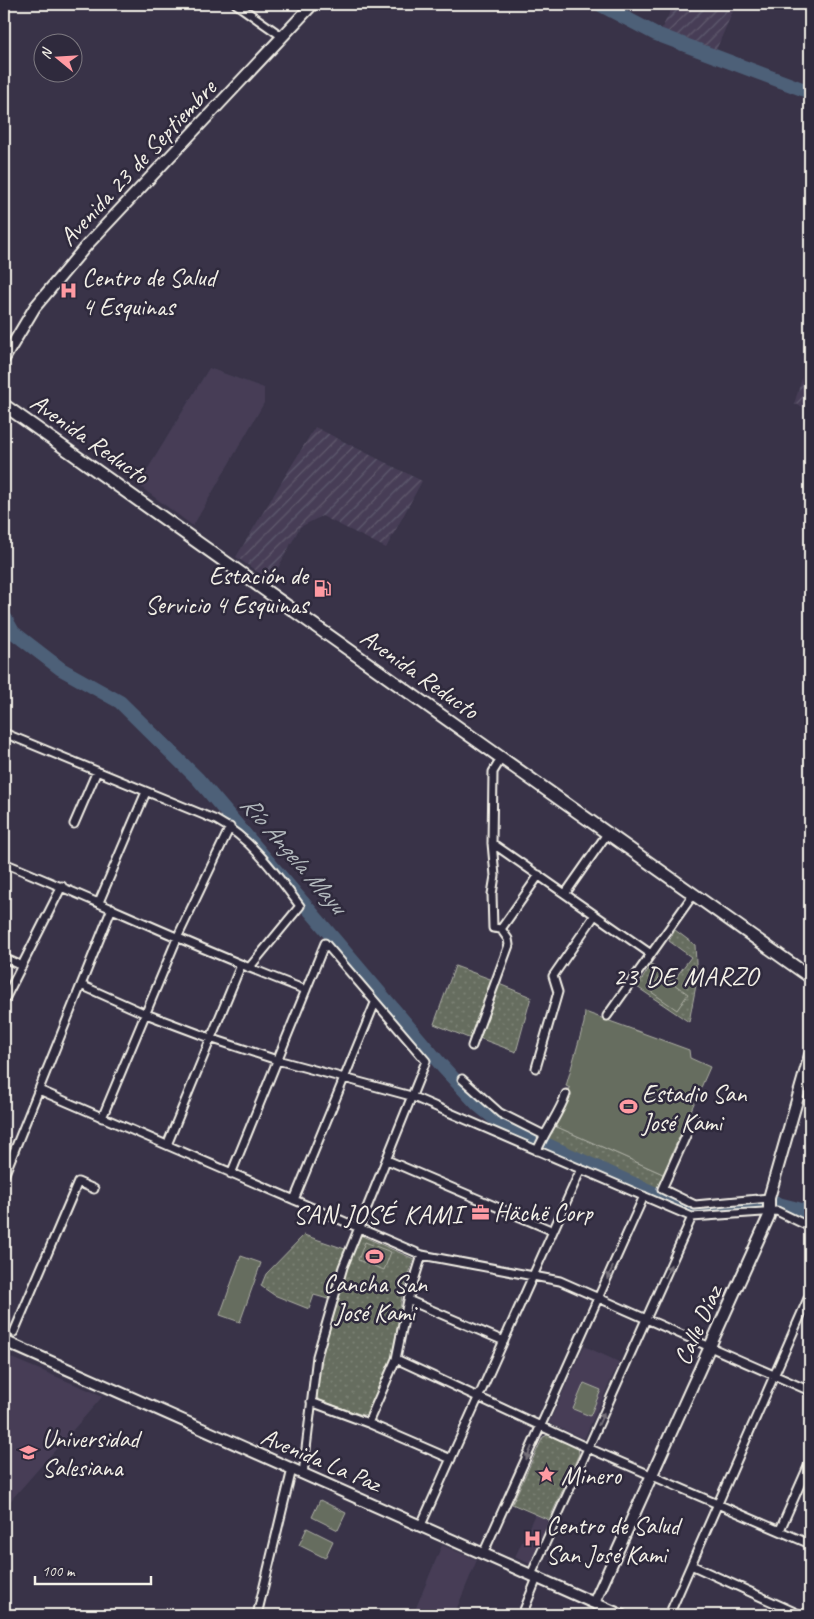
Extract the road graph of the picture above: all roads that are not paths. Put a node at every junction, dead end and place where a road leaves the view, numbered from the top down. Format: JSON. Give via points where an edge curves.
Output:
{"nodes":[{"id":1,"x":236,"y":4,"type":"edge"},
{"id":2,"x":313,"y":4,"type":"edge"},
{"id":3,"x":282,"y":37,"type":"junction"},
{"id":4,"x":4,"y":359,"type":"edge"},
{"id":5,"x":4,"y":405,"type":"edge"},
{"id":6,"x":4,"y":733,"type":"edge"},
{"id":7,"x":501,"y":759,"type":"junction"},
{"id":8,"x":97,"y":771,"type":"junction"},
{"id":9,"x":146,"y":792,"type":"junction"},
{"id":10,"x":74,"y":824,"type":"dead end"},
{"id":11,"x":230,"y":827,"type":"junction"},
{"id":12,"x":607,"y":834,"type":"junction"},
{"id":13,"x":492,"y":843,"type":"junction"},
{"id":14,"x":4,"y":863,"type":"edge"},
{"id":15,"x":539,"y":875,"type":"junction"},
{"id":16,"x":62,"y":886,"type":"junction"},
{"id":17,"x":565,"y":894,"type":"junction"},
{"id":18,"x":693,"y":895,"type":"junction"},
{"id":19,"x":99,"y":902,"type":"junction"},
{"id":20,"x":112,"y":908,"type":"junction"},
{"id":21,"x":595,"y":915,"type":"junction"},
{"id":22,"x":501,"y":929,"type":"junction"},
{"id":23,"x":178,"y":936,"type":"junction"},
{"id":24,"x":651,"y":954,"type":"junction"},
{"id":25,"x":4,"y":958,"type":"edge"},
{"id":26,"x":241,"y":965,"type":"junction"},
{"id":27,"x":22,"y":966,"type":"junction"},
{"id":28,"x":248,"y":968,"type":"junction"},
{"id":29,"x":810,"y":977,"type":"edge"},
{"id":30,"x":82,"y":985,"type":"junction"},
{"id":31,"x":306,"y":990,"type":"junction"},
{"id":32,"x":4,"y":1001,"type":"edge"},
{"id":33,"x":375,"y":1003,"type":"junction"},
{"id":34,"x":146,"y":1014,"type":"junction"},
{"id":35,"x":607,"y":1016,"type":"dead end"},
{"id":36,"x":210,"y":1038,"type":"junction"},
{"id":37,"x":472,"y":1046,"type":"dead end"},
{"id":38,"x":810,"y":1055,"type":"edge"},
{"id":39,"x":277,"y":1060,"type":"junction"},
{"id":40,"x":536,"y":1068,"type":"dead end"},
{"id":41,"x":344,"y":1077,"type":"junction"},
{"id":42,"x":462,"y":1079,"type":"dead end"},
{"id":43,"x":39,"y":1090,"type":"junction"},
{"id":44,"x":566,"y":1094,"type":"dead end"},
{"id":45,"x":411,"y":1096,"type":"junction"},
{"id":46,"x":102,"y":1118,"type":"junction"},
{"id":47,"x":694,"y":1118,"type":"dead end"},
{"id":48,"x":544,"y":1135,"type":"junction"},
{"id":49,"x":167,"y":1145,"type":"junction"},
{"id":50,"x":537,"y":1151,"type":"junction"},
{"id":51,"x":387,"y":1160,"type":"junction"},
{"id":52,"x":581,"y":1169,"type":"junction"},
{"id":53,"x":231,"y":1174,"type":"junction"},
{"id":54,"x":4,"y":1176,"type":"edge"},
{"id":55,"x":94,"y":1188,"type":"dead end"},
{"id":56,"x":644,"y":1196,"type":"junction"},
{"id":57,"x":769,"y":1198,"type":"junction"},
{"id":58,"x":294,"y":1200,"type":"junction"},
{"id":59,"x":768,"y":1210,"type":"junction"},
{"id":60,"x":692,"y":1217,"type":"junction"},
{"id":61,"x":358,"y":1227,"type":"junction"},
{"id":62,"x":810,"y":1227,"type":"edge"},
{"id":63,"x":553,"y":1231,"type":"junction"},
{"id":64,"x":422,"y":1256,"type":"junction"},
{"id":65,"x":533,"y":1276,"type":"junction"},
{"id":66,"x":810,"y":1294,"type":"edge"},
{"id":67,"x":599,"y":1298,"type":"junction"},
{"id":68,"x":408,"y":1300,"type":"junction"},
{"id":69,"x":647,"y":1318,"type":"junction"},
{"id":70,"x":14,"y":1332,"type":"dead end"},
{"id":71,"x":4,"y":1341,"type":"edge"},
{"id":72,"x":504,"y":1341,"type":"junction"},
{"id":73,"x":710,"y":1346,"type":"junction"},
{"id":74,"x":396,"y":1359,"type":"junction"},
{"id":75,"x":775,"y":1375,"type":"junction"},
{"id":76,"x":810,"y":1391,"type":"edge"},
{"id":77,"x":479,"y":1396,"type":"junction"},
{"id":78,"x":311,"y":1402,"type":"junction"},
{"id":79,"x":368,"y":1423,"type":"junction"},
{"id":80,"x":541,"y":1426,"type":"junction"},
{"id":81,"x":588,"y":1448,"type":"junction"},
{"id":82,"x":451,"y":1459,"type":"junction"},
{"id":83,"x":810,"y":1462,"type":"edge"},
{"id":84,"x":292,"y":1469,"type":"junction"},
{"id":85,"x":303,"y":1474,"type":"junction"},
{"id":86,"x":653,"y":1475,"type":"junction"},
{"id":87,"x":718,"y":1503,"type":"junction"},
{"id":88,"x":421,"y":1525,"type":"junction"},
{"id":89,"x":780,"y":1530,"type":"junction"},
{"id":90,"x":810,"y":1544,"type":"edge"},
{"id":91,"x":484,"y":1554,"type":"junction"},
{"id":92,"x":691,"y":1565,"type":"junction"},
{"id":93,"x":534,"y":1576,"type":"junction"},
{"id":94,"x":594,"y":1603,"type":"junction"},
{"id":95,"x":257,"y":1615,"type":"edge"},
{"id":96,"x":522,"y":1615,"type":"edge"},
{"id":97,"x":621,"y":1615,"type":"edge"},
{"id":98,"x":669,"y":1615,"type":"edge"},
{"id":99,"x":800,"y":1615,"type":"edge"}],
"edges":[{"from":1,"to":3,"type":"street"},
{"from":2,"to":3,"type":"main road","name":"Avenida 23 de Septiembre"},
{"from":3,"to":4,"type":"main road","name":"Avenida 23 de Septiembre","via":[[87,245],[35,307]]},
{"from":5,"to":7,"type":"main road","name":"Avenida Reducto"},
{"from":6,"to":8,"type":"street"},
{"from":7,"to":12,"type":"main road","name":"Avenida Reducto"},
{"from":7,"to":13,"type":"street","via":[[492,772]]},
{"from":8,"to":9,"type":"street"},
{"from":8,"to":10,"type":"street"},
{"from":9,"to":11,"type":"street"},
{"from":9,"to":19,"type":"street"},
{"from":11,"to":23,"type":"street"},
{"from":11,"to":28,"type":"street","via":[[268,864],[300,906]]},
{"from":12,"to":17,"type":"street"},
{"from":12,"to":18,"type":"main road","name":"Avenida Reducto"},
{"from":13,"to":15,"type":"street"},
{"from":13,"to":22,"type":"street","via":[[495,876],[493,928]]},
{"from":14,"to":16,"type":"street"},
{"from":15,"to":17,"type":"street"},
{"from":15,"to":22,"type":"street"},
{"from":16,"to":19,"type":"street"},
{"from":16,"to":27,"type":"street"},
{"from":17,"to":21,"type":"street"},
{"from":18,"to":24,"type":"street"},
{"from":18,"to":29,"type":"main road","name":"Avenida Reducto"},
{"from":19,"to":20,"type":"street"},
{"from":20,"to":23,"type":"street"},
{"from":20,"to":30,"type":"street"},
{"from":21,"to":24,"type":"street"},
{"from":21,"to":40,"type":"street","via":[[553,976],[558,992]]},
{"from":22,"to":37,"type":"street","via":[[509,945]]},
{"from":23,"to":26,"type":"street"},
{"from":23,"to":34,"type":"street"},
{"from":24,"to":35,"type":"street"},
{"from":25,"to":27,"type":"street"},
{"from":26,"to":28,"type":"street"},
{"from":26,"to":36,"type":"street"},
{"from":27,"to":32,"type":"street"},
{"from":28,"to":31,"type":"street"},
{"from":30,"to":34,"type":"street"},
{"from":30,"to":43,"type":"street"},
{"from":31,"to":33,"type":"street","via":[[325,943]]},
{"from":31,"to":39,"type":"street"},
{"from":33,"to":41,"type":"street"},
{"from":33,"to":45,"type":"street","via":[[426,1061]]},
{"from":34,"to":36,"type":"street"},
{"from":34,"to":46,"type":"street"},
{"from":36,"to":39,"type":"street"},
{"from":36,"to":49,"type":"street"},
{"from":38,"to":57,"type":"main road","name":"Calle Díaz"},
{"from":39,"to":41,"type":"street"},
{"from":39,"to":53,"type":"street"},
{"from":41,"to":45,"type":"street"},
{"from":41,"to":58,"type":"street"},
{"from":42,"to":48,"type":"street","via":[[500,1113]]},
{"from":43,"to":46,"type":"street"},
{"from":43,"to":54,"type":"street"},
{"from":44,"to":48,"type":"street","via":[[560,1112]]},
{"from":45,"to":50,"type":"street"},
{"from":45,"to":51,"type":"street"},
{"from":46,"to":49,"type":"street"},
{"from":47,"to":57,"type":"street","via":[[662,1189],[695,1205]]},
{"from":48,"to":50,"type":"street"},
{"from":49,"to":53,"type":"street"},
{"from":50,"to":52,"type":"street"},
{"from":51,"to":61,"type":"street"},
{"from":51,"to":63,"type":"street"},
{"from":52,"to":56,"type":"street"},
{"from":52,"to":63,"type":"street"},
{"from":53,"to":58,"type":"street"},
{"from":55,"to":70,"type":"street","via":[[78,1182]]},
{"from":56,"to":60,"type":"street"},
{"from":56,"to":67,"type":"street","one_way":true},
{"from":57,"to":59,"type":"main road","name":"Calle Díaz"},
{"from":58,"to":61,"type":"street"},
{"from":59,"to":60,"type":"street"},
{"from":59,"to":62,"type":"street","via":[[778,1210]]},
{"from":59,"to":73,"type":"main road","name":"Calle Díaz","via":[[769,1216]]},
{"from":69,"to":60,"type":"street","one_way":true},
{"from":61,"to":64,"type":"street"},
{"from":61,"to":78,"type":"street","via":[[317,1356]]},
{"from":63,"to":65,"type":"street"},
{"from":64,"to":65,"type":"street"},
{"from":64,"to":68,"type":"street"},
{"from":65,"to":67,"type":"street","via":[[560,1281]]},
{"from":65,"to":72,"type":"street"},
{"from":66,"to":75,"type":"street"},
{"from":67,"to":69,"type":"street"},
{"from":67,"to":80,"type":"street"},
{"from":68,"to":72,"type":"street"},
{"from":68,"to":74,"type":"street"},
{"from":69,"to":73,"type":"street"},
{"from":81,"to":69,"type":"street","one_way":true},
{"from":71,"to":84,"type":"main road","name":"Avenida La Paz"},
{"from":72,"to":77,"type":"street"},
{"from":73,"to":75,"type":"street"},
{"from":73,"to":86,"type":"main road","name":"Calle Díaz"},
{"from":74,"to":77,"type":"street"},
{"from":74,"to":79,"type":"street"},
{"from":75,"to":76,"type":"street"},
{"from":75,"to":87,"type":"street"},
{"from":77,"to":80,"type":"street"},
{"from":77,"to":82,"type":"street"},
{"from":78,"to":79,"type":"street"},
{"from":78,"to":85,"type":"street"},
{"from":79,"to":82,"type":"street"},
{"from":80,"to":81,"type":"street"},
{"from":80,"to":91,"type":"street","one_way":true},
{"from":81,"to":86,"type":"street"},
{"from":81,"to":93,"type":"street"},
{"from":82,"to":88,"type":"street"},
{"from":83,"to":89,"type":"street"},
{"from":84,"to":85,"type":"main road","name":"Avenida La Paz"},
{"from":84,"to":95,"type":"street"},
{"from":85,"to":88,"type":"main road","name":"Avenida La Paz"},
{"from":86,"to":87,"type":"street"},
{"from":86,"to":94,"type":"main road","name":"Calle Díaz"},
{"from":87,"to":89,"type":"street"},
{"from":87,"to":92,"type":"street"},
{"from":88,"to":91,"type":"main road","name":"Avenida La Paz"},
{"from":89,"to":90,"type":"street"},
{"from":91,"to":93,"type":"main road","name":"Avenida La Paz"},
{"from":92,"to":98,"type":"street"},
{"from":92,"to":99,"type":"street"},
{"from":93,"to":94,"type":"main road","name":"Avenida La Paz"},
{"from":93,"to":96,"type":"street"},
{"from":94,"to":97,"type":"main road","name":"Avenida La Paz"}]}
